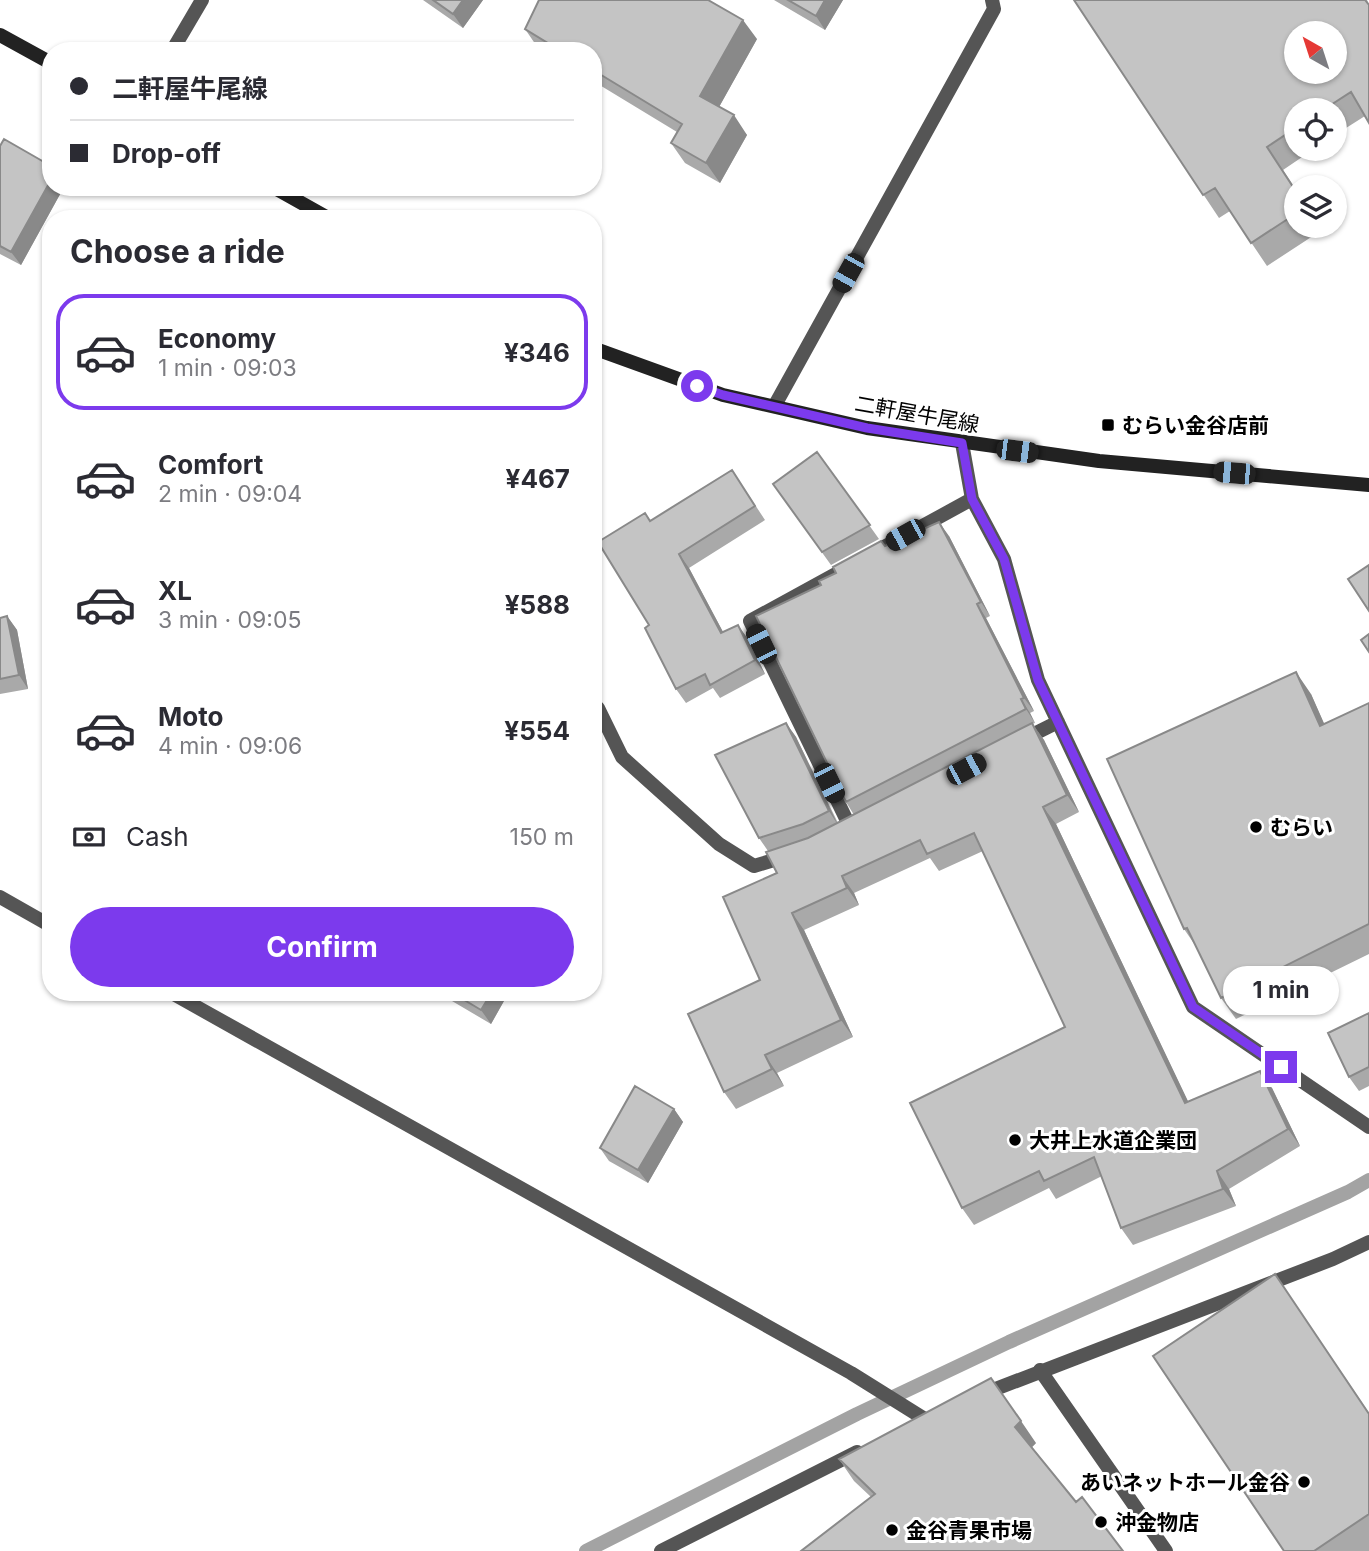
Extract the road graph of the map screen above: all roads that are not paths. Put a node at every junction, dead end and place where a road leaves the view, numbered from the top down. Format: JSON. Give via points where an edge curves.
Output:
{"nodes":[{"id":1,"x":202,"y":0,"type":"edge"},
{"id":2,"x":992,"y":0,"type":"edge"},
{"id":3,"x":0,"y":35,"type":"edge"},
{"id":4,"x":177,"y":42,"type":"edge"},
{"id":5,"x":42,"y":58,"type":"edge"},
{"id":6,"x":289,"y":196,"type":"edge"},
{"id":7,"x":314,"y":210,"type":"edge"},
{"id":8,"x":602,"y":351,"type":"edge"},
{"id":9,"x":775,"y":405,"type":"junction"},
{"id":10,"x":962,"y":443,"type":"junction"},
{"id":11,"x":1369,"y":485,"type":"edge"},
{"id":12,"x":972,"y":499,"type":"junction"},
{"id":13,"x":867,"y":557,"type":"edge"},
{"id":14,"x":843,"y":570,"type":"edge"},
{"id":15,"x":602,"y":716,"type":"edge"},
{"id":16,"x":1058,"y":722,"type":"junction"},
{"id":17,"x":1009,"y":747,"type":"edge"},
{"id":18,"x":851,"y":829,"type":"edge"},
{"id":19,"x":803,"y":851,"type":"edge"},
{"id":20,"x":0,"y":897,"type":"edge"},
{"id":21,"x":42,"y":921,"type":"edge"},
{"id":22,"x":186,"y":1001,"type":"edge"},
{"id":23,"x":1369,"y":1127,"type":"edge"},
{"id":24,"x":1369,"y":1242,"type":"edge"},
{"id":25,"x":1040,"y":1370,"type":"junction"},
{"id":26,"x":970,"y":1399,"type":"edge"},
{"id":27,"x":923,"y":1419,"type":"edge"},
{"id":28,"x":873,"y":1444,"type":"edge"},
{"id":29,"x":661,"y":1551,"type":"edge"},
{"id":30,"x":1166,"y":1551,"type":"edge"}],
"edges":[{"from":1,"to":4,"type":"street"},
{"from":2,"to":9,"type":"street","via":[[993,9]]},
{"from":3,"to":5,"type":"street"},
{"from":6,"to":7,"type":"street"},
{"from":8,"to":9,"type":"street","name":"二軒屋牛尾線","via":[[723,395]]},
{"from":9,"to":10,"type":"street","name":"二軒屋牛尾線","via":[[867,428]]},
{"from":10,"to":11,"type":"street","name":"二軒屋牛尾線","via":[[1099,461]]},
{"from":10,"to":12,"type":"street"},
{"from":12,"to":13,"type":"street"},
{"from":12,"to":16,"type":"street","via":[[1004,559],[1038,680]]},
{"from":14,"to":18,"type":"street","via":[[750,621]]},
{"from":15,"to":19,"type":"street","via":[[622,757],[719,844],[754,866]]},
{"from":16,"to":17,"type":"street"},
{"from":16,"to":23,"type":"street","via":[[1193,1007]]},
{"from":20,"to":21,"type":"street"},
{"from":22,"to":27,"type":"street","via":[[851,1373]]},
{"from":24,"to":25,"type":"street"},
{"from":25,"to":26,"type":"street"},
{"from":25,"to":30,"type":"street"},
{"from":28,"to":29,"type":"street"}]}
